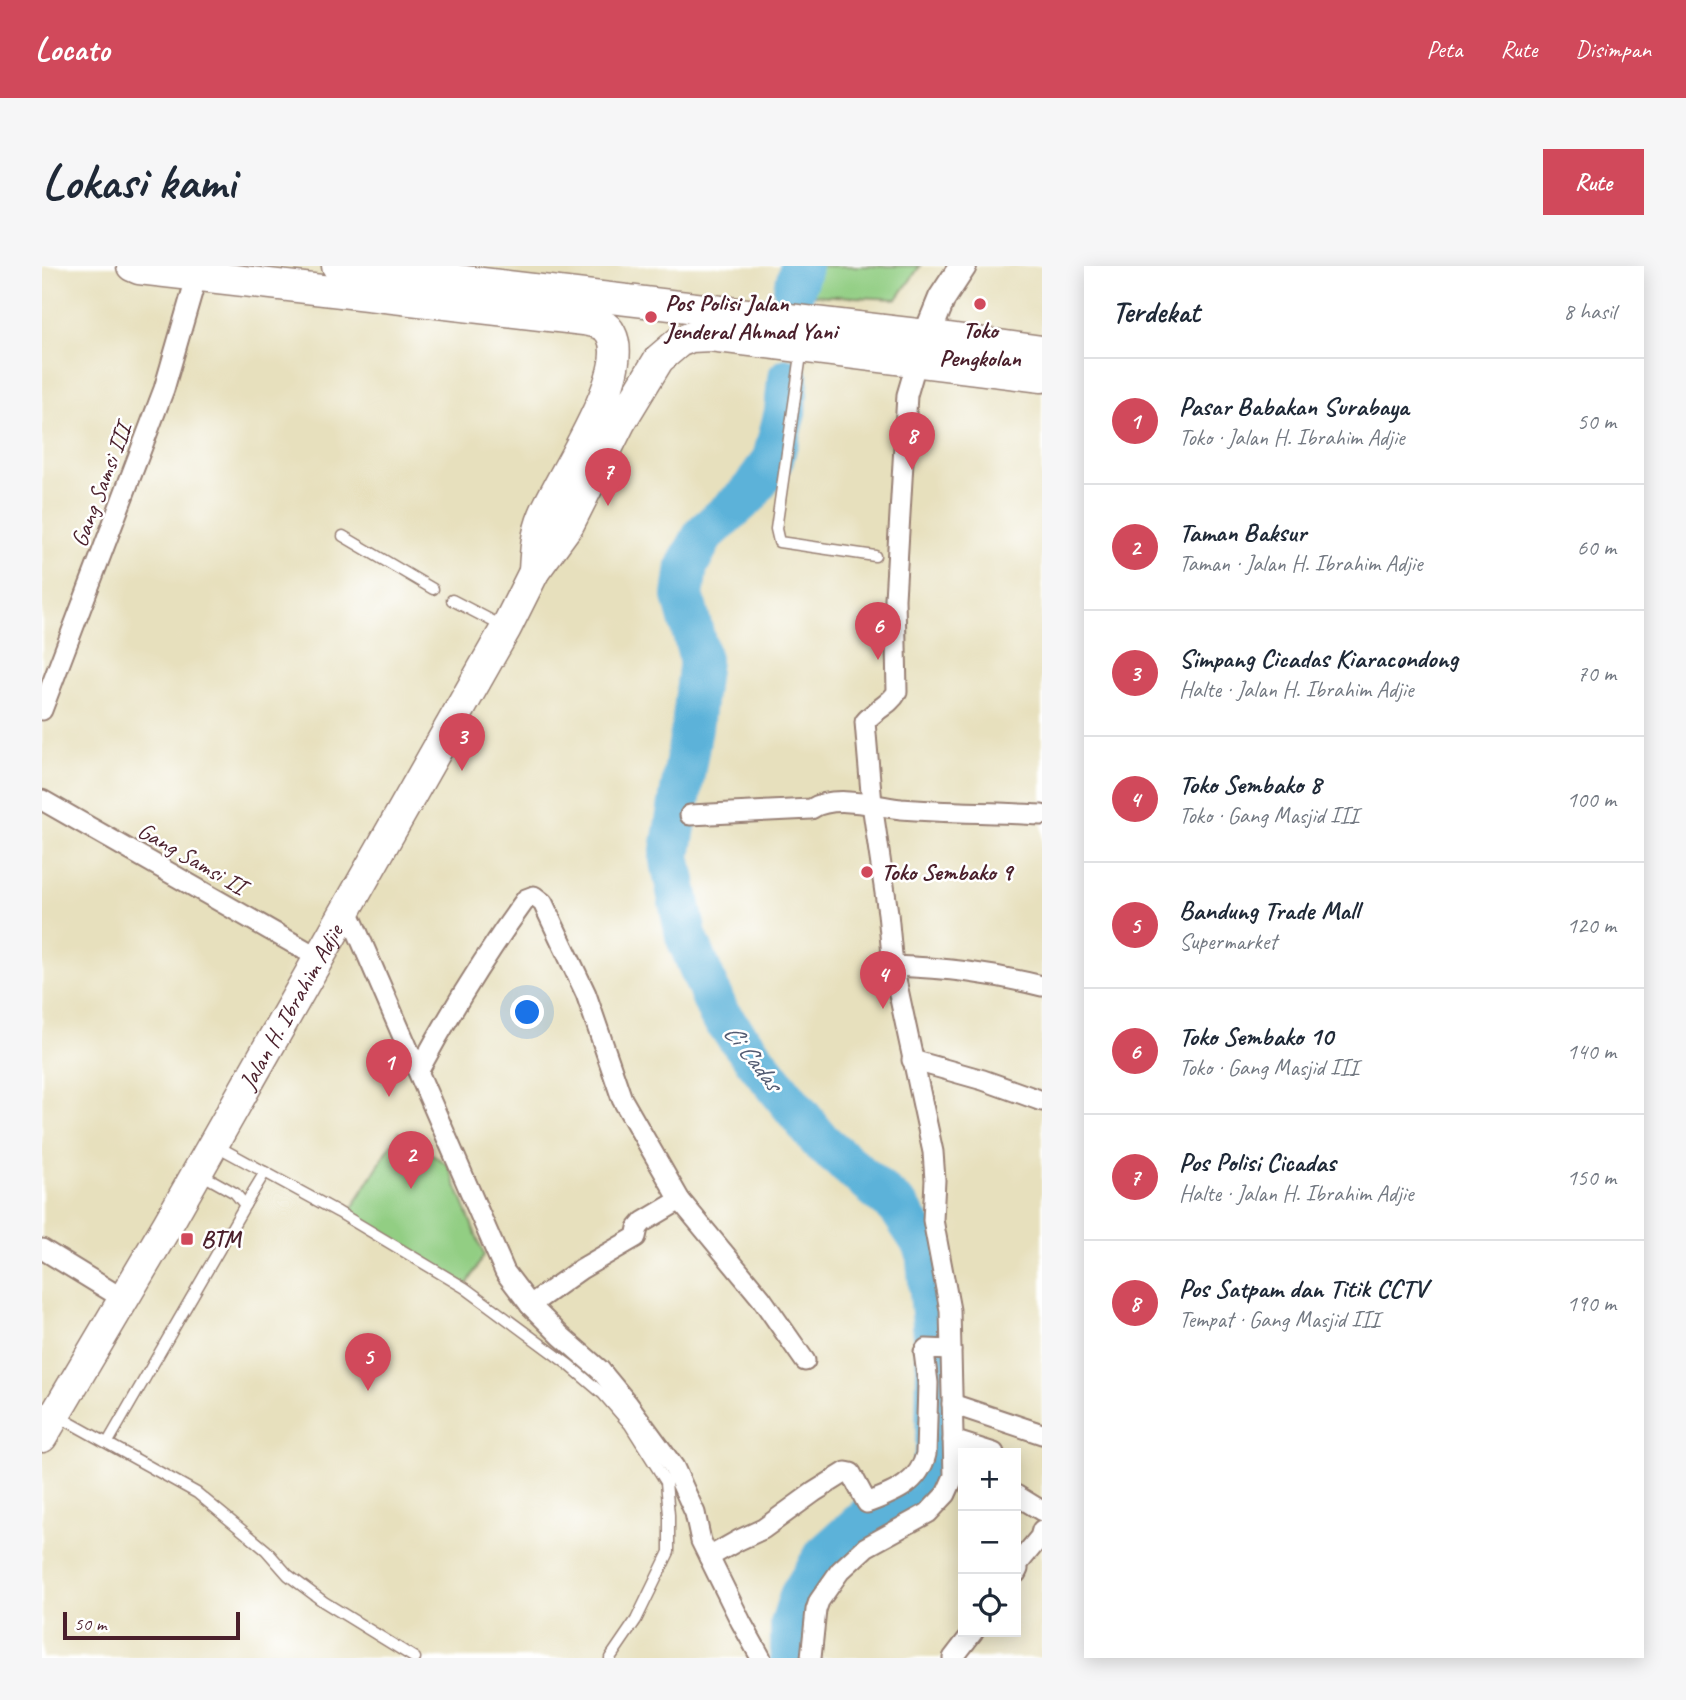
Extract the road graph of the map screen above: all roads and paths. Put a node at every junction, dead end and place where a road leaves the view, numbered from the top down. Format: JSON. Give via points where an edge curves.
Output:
{"nodes":[{"id":1,"x":132,"y":266,"type":"edge"},
{"id":2,"x":337,"y":266,"type":"edge"},
{"id":3,"x":963,"y":266,"type":"edge"},
{"id":4,"x":401,"y":270,"type":"edge"},
{"id":5,"x":197,"y":275,"type":"junction"},
{"id":6,"x":805,"y":347,"type":"junction"},
{"id":7,"x":922,"y":348,"type":"junction"},
{"id":8,"x":1042,"y":351,"type":"edge"},
{"id":9,"x":1042,"y":377,"type":"edge"},
{"id":10,"x":343,"y":536,"type":"dead end"},
{"id":11,"x":875,"y":556,"type":"dead end"},
{"id":12,"x":534,"y":572,"type":"junction"},
{"id":13,"x":433,"y":589,"type":"dead end"},
{"id":14,"x":452,"y":600,"type":"dead end"},
{"id":15,"x":506,"y":628,"type":"junction"},
{"id":16,"x":42,"y":710,"type":"edge"},
{"id":17,"x":42,"y":800,"type":"edge"},
{"id":18,"x":872,"y":804,"type":"junction"},
{"id":19,"x":690,"y":815,"type":"dead end"},
{"id":20,"x":1042,"y":815,"type":"edge"},
{"id":21,"x":347,"y":908,"type":"junction"},
{"id":22,"x":319,"y":958,"type":"junction"},
{"id":23,"x":893,"y":966,"type":"junction"},
{"id":24,"x":1042,"y":986,"type":"edge"},
{"id":25,"x":912,"y":1059,"type":"junction"},
{"id":26,"x":419,"y":1070,"type":"junction"},
{"id":27,"x":1042,"y":1101,"type":"edge"},
{"id":28,"x":213,"y":1144,"type":"junction"},
{"id":29,"x":197,"y":1171,"type":"junction"},
{"id":30,"x":265,"y":1172,"type":"junction"},
{"id":31,"x":680,"y":1200,"type":"junction"},
{"id":32,"x":245,"y":1205,"type":"junction"},
{"id":33,"x":42,"y":1249,"type":"edge"},
{"id":34,"x":125,"y":1300,"type":"junction"},
{"id":35,"x":530,"y":1305,"type":"junction"},
{"id":36,"x":942,"y":1349,"type":"junction"},
{"id":37,"x":805,"y":1361,"type":"dead end"},
{"id":38,"x":952,"y":1404,"type":"junction"},
{"id":39,"x":49,"y":1426,"type":"edge"},
{"id":40,"x":1042,"y":1434,"type":"edge"},
{"id":41,"x":953,"y":1440,"type":"junction"},
{"id":42,"x":108,"y":1442,"type":"junction"},
{"id":43,"x":978,"y":1448,"type":"edge"},
{"id":44,"x":1021,"y":1498,"type":"edge"},
{"id":45,"x":1042,"y":1511,"type":"edge"},
{"id":46,"x":1042,"y":1530,"type":"edge"},
{"id":47,"x":709,"y":1557,"type":"junction"},
{"id":48,"x":1021,"y":1560,"type":"edge"},
{"id":49,"x":968,"y":1637,"type":"edge"},
{"id":50,"x":415,"y":1658,"type":"edge"},
{"id":51,"x":610,"y":1658,"type":"edge"},
{"id":52,"x":761,"y":1658,"type":"edge"},
{"id":53,"x":811,"y":1658,"type":"edge"},
{"id":54,"x":953,"y":1658,"type":"edge"}],
"edges":[{"from":1,"to":5,"type":"main road"},
{"from":2,"to":4,"type":"main road"},
{"from":3,"to":7,"type":"main road","via":[[942,298]]},
{"from":4,"to":7,"type":"main road"},
{"from":5,"to":12,"type":"main road","name":"Jalan H. Ibrahim Adjie","via":[[584,320],[605,327],[616,352],[609,386],[546,512],[536,537]]},
{"from":5,"to":16,"type":"street","name":"Gang Samsi III","via":[[164,389]]},
{"from":6,"to":7,"type":"main road"},
{"from":6,"to":11,"type":"lane","via":[[777,538],[779,542]]},
{"from":6,"to":12,"type":"main road","name":"Jalan H. Ibrahim Adjie","via":[[710,336],[679,342],[659,359],[620,423],[569,524]]},
{"from":7,"to":8,"type":"main road"},
{"from":7,"to":9,"type":"main road"},
{"from":7,"to":18,"type":"street","via":[[907,395],[905,422],[895,599],[897,692],[865,722]]},
{"from":10,"to":13,"type":"lane"},
{"from":12,"to":15,"type":"main road","name":"Jalan H. Ibrahim Adjie"},
{"from":14,"to":15,"type":"lane"},
{"from":15,"to":21,"type":"main road","name":"Jalan H. Ibrahim Adjie"},
{"from":17,"to":22,"type":"street","name":"Gang Samsi II"},
{"from":18,"to":19,"type":"street","via":[[828,803],[811,808]]},
{"from":18,"to":20,"type":"street"},
{"from":18,"to":23,"type":"street"},
{"from":21,"to":22,"type":"main road","name":"Jalan H. Ibrahim Adjie"},
{"from":21,"to":26,"type":"street"},
{"from":22,"to":28,"type":"main road","name":"Jalan H. Ibrahim Adjie"},
{"from":23,"to":24,"type":"street","via":[[992,974]]},
{"from":23,"to":25,"type":"street"},
{"from":25,"to":27,"type":"street"},
{"from":25,"to":36,"type":"street","via":[[933,1153],[933,1220],[950,1310]]},
{"from":26,"to":31,"type":"street","via":[[491,948],[526,899],[534,896],[543,903],[586,993],[622,1099]]},
{"from":26,"to":35,"type":"street","via":[[505,1272]]},
{"from":28,"to":29,"type":"main road","name":"Jalan H. Ibrahim Adjie"},
{"from":28,"to":30,"type":"lane"},
{"from":29,"to":32,"type":"lane","via":[[235,1193]]},
{"from":29,"to":34,"type":"main road","name":"Jalan H. Ibrahim Adjie"},
{"from":30,"to":32,"type":"lane"},
{"from":30,"to":51,"type":"lane","via":[[465,1288],[569,1365],[630,1425],[666,1482],[669,1552],[636,1620]]},
{"from":31,"to":35,"type":"street","via":[[643,1222],[636,1237]]},
{"from":31,"to":37,"type":"street","via":[[761,1298]]},
{"from":32,"to":42,"type":"lane"},
{"from":33,"to":34,"type":"street"},
{"from":34,"to":39,"type":"main road","name":"Jalan H. Ibrahim Adjie"},
{"from":35,"to":47,"type":"street","via":[[600,1370],[674,1467]]},
{"from":36,"to":38,"type":"street"},
{"from":36,"to":47,"type":"street","via":[[924,1352],[926,1454],[913,1479],[867,1503],[851,1473],[846,1472],[763,1529]]},
{"from":38,"to":40,"type":"street"},
{"from":38,"to":41,"type":"street"},
{"from":39,"to":42,"type":"lane"},
{"from":41,"to":43,"type":"street"},
{"from":41,"to":53,"type":"street","via":[[954,1476],[946,1494],[928,1513],[866,1547],[841,1572],[816,1611]]},
{"from":42,"to":50,"type":"lane","via":[[197,1493],[266,1550],[288,1575]]},
{"from":44,"to":45,"type":"street"},
{"from":46,"to":48,"type":"street"},
{"from":47,"to":52,"type":"street"},
{"from":49,"to":54,"type":"street"}]}
